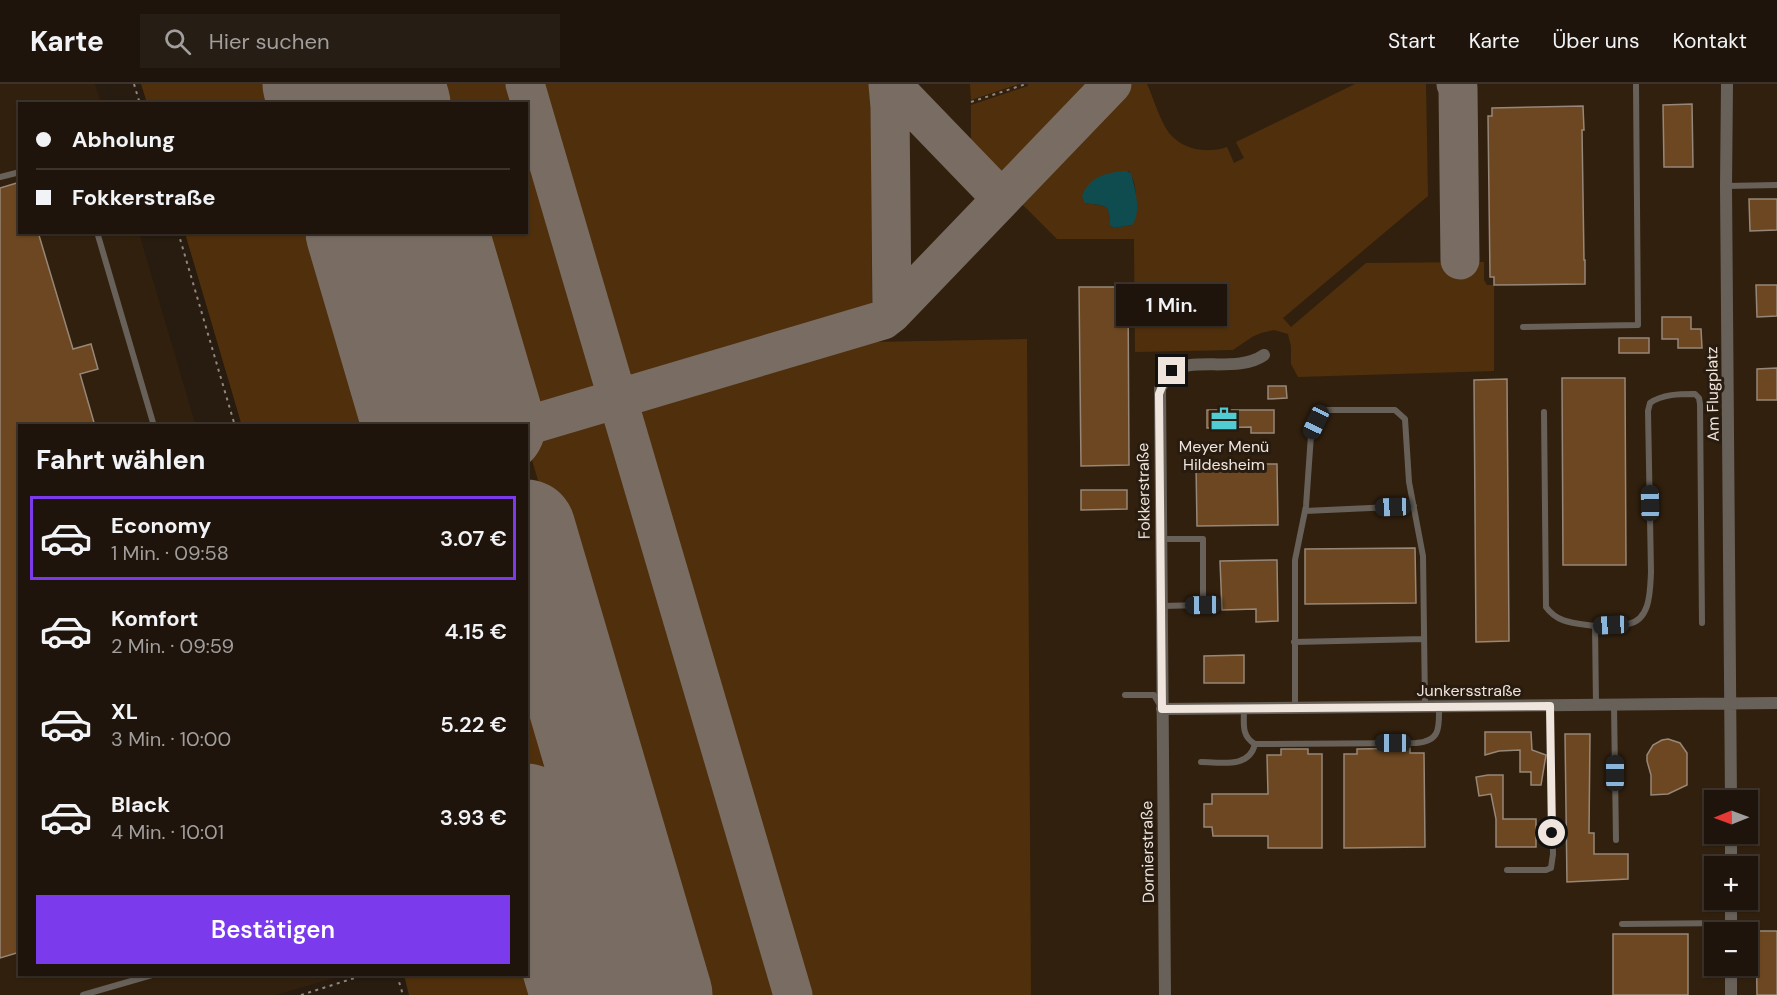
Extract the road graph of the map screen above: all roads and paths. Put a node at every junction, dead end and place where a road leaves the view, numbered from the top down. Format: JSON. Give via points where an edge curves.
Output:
{"nodes":[{"id":1,"x":134,"y":84,"type":"edge"},
{"id":2,"x":1026,"y":84,"type":"edge"},
{"id":3,"x":1636,"y":84,"type":"edge"},
{"id":4,"x":1727,"y":84,"type":"edge"},
{"id":5,"x":139,"y":102,"type":"edge"},
{"id":6,"x":971,"y":102,"type":"dead end"},
{"id":7,"x":18,"y":172,"type":"edge"},
{"id":8,"x":0,"y":177,"type":"edge"},
{"id":9,"x":1777,"y":185,"type":"edge"},
{"id":10,"x":1726,"y":186,"type":"junction"},
{"id":11,"x":98,"y":234,"type":"edge"},
{"id":12,"x":179,"y":234,"type":"edge"},
{"id":13,"x":1523,"y":327,"type":"dead end"},
{"id":14,"x":1264,"y":355,"type":"dead end"},
{"id":15,"x":1544,"y":412,"type":"dead end"},
{"id":16,"x":153,"y":424,"type":"edge"},
{"id":17,"x":234,"y":424,"type":"edge"},
{"id":18,"x":1414,"y":506,"type":"junction"},
{"id":19,"x":1305,"y":511,"type":"junction"},
{"id":20,"x":1161,"y":539,"type":"junction"},
{"id":21,"x":1161,"y":606,"type":"junction"},
{"id":22,"x":1702,"y":623,"type":"dead end"},
{"id":23,"x":1595,"y":626,"type":"junction"},
{"id":24,"x":1424,"y":639,"type":"junction"},
{"id":25,"x":1294,"y":642,"type":"junction"},
{"id":26,"x":1125,"y":695,"type":"dead end"},
{"id":27,"x":1777,"y":703,"type":"edge"},
{"id":28,"x":1731,"y":704,"type":"junction"},
{"id":29,"x":1596,"y":705,"type":"junction"},
{"id":30,"x":1614,"y":705,"type":"junction"},
{"id":31,"x":1550,"y":706,"type":"junction"},
{"id":32,"x":1425,"y":707,"type":"junction"},
{"id":33,"x":1439,"y":707,"type":"junction"},
{"id":34,"x":1295,"y":708,"type":"junction"},
{"id":35,"x":1162,"y":709,"type":"junction"},
{"id":36,"x":1244,"y":709,"type":"junction"},
{"id":37,"x":1254,"y":744,"type":"junction"},
{"id":38,"x":1201,"y":762,"type":"dead end"},
{"id":39,"x":1731,"y":790,"type":"edge"},
{"id":40,"x":1616,"y":840,"type":"dead end"},
{"id":41,"x":1507,"y":870,"type":"dead end"},
{"id":42,"x":1622,"y":924,"type":"dead end"},
{"id":43,"x":1704,"y":927,"type":"edge"},
{"id":44,"x":149,"y":976,"type":"edge"},
{"id":45,"x":361,"y":976,"type":"edge"},
{"id":46,"x":397,"y":976,"type":"edge"},
{"id":47,"x":1731,"y":976,"type":"edge"},
{"id":48,"x":83,"y":995,"type":"edge"},
{"id":49,"x":301,"y":995,"type":"edge"},
{"id":50,"x":403,"y":995,"type":"edge"},
{"id":51,"x":1165,"y":995,"type":"edge"},
{"id":52,"x":1731,"y":995,"type":"edge"}],
"edges":[{"from":1,"to":5,"type":"path"},
{"from":2,"to":6,"type":"path"},
{"from":3,"to":13,"type":"lane","via":[[1638,325]]},
{"from":4,"to":10,"type":"street","name":"Am Flugplatz"},
{"from":7,"to":8,"type":"lane"},
{"from":9,"to":10,"type":"lane"},
{"from":10,"to":28,"type":"street","name":"Am Flugplatz"},
{"from":11,"to":16,"type":"lane"},
{"from":12,"to":17,"type":"path"},
{"from":14,"to":20,"type":"street","name":"Fokkerstraße","via":[[1244,364],[1182,367],[1165,379],[1159,394]]},
{"from":15,"to":23,"type":"lane","via":[[1546,607],[1559,620]]},
{"from":18,"to":19,"type":"lane"},
{"from":18,"to":19,"type":"lane","via":[[1405,419],[1395,410],[1322,410],[1311,435]]},
{"from":18,"to":24,"type":"lane","via":[[1423,556]]},
{"from":19,"to":25,"type":"lane","via":[[1295,560]]},
{"from":20,"to":21,"type":"street","name":"Fokkerstraße"},
{"from":20,"to":21,"type":"lane","via":[[1203,539],[1203,605]]},
{"from":21,"to":35,"type":"street","name":"Fokkerstraße"},
{"from":22,"to":23,"type":"lane","via":[[1700,404],[1695,394],[1680,394],[1654,400],[1648,411],[1651,572],[1645,611],[1637,621],[1628,624]]},
{"from":23,"to":29,"type":"lane"},
{"from":24,"to":25,"type":"lane"},
{"from":24,"to":32,"type":"lane"},
{"from":25,"to":34,"type":"lane"},
{"from":26,"to":35,"type":"lane","via":[[1154,695]]},
{"from":27,"to":28,"type":"street","name":"Junkersstraße"},
{"from":28,"to":30,"type":"street","name":"Junkersstraße"},
{"from":28,"to":39,"type":"street","name":"Am Flugplatz"},
{"from":29,"to":30,"type":"street","name":"Junkersstraße"},
{"from":29,"to":31,"type":"street","name":"Junkersstraße"},
{"from":30,"to":40,"type":"lane"},
{"from":31,"to":33,"type":"street","name":"Junkersstraße"},
{"from":31,"to":41,"type":"lane","via":[[1551,868]]},
{"from":32,"to":33,"type":"street","name":"Junkersstraße"},
{"from":32,"to":34,"type":"street","name":"Junkersstraße"},
{"from":33,"to":37,"type":"lane","via":[[1437,732],[1424,742]]},
{"from":34,"to":36,"type":"street","name":"Junkersstraße"},
{"from":35,"to":36,"type":"street","name":"Junkersstraße"},
{"from":35,"to":51,"type":"street","name":"Dornierstraße"},
{"from":36,"to":37,"type":"lane","via":[[1245,735]]},
{"from":37,"to":38,"type":"lane","via":[[1251,755],[1240,762]]},
{"from":42,"to":43,"type":"lane"},
{"from":44,"to":48,"type":"lane"},
{"from":45,"to":49,"type":"path"},
{"from":46,"to":50,"type":"path"},
{"from":47,"to":52,"type":"street"}]}
